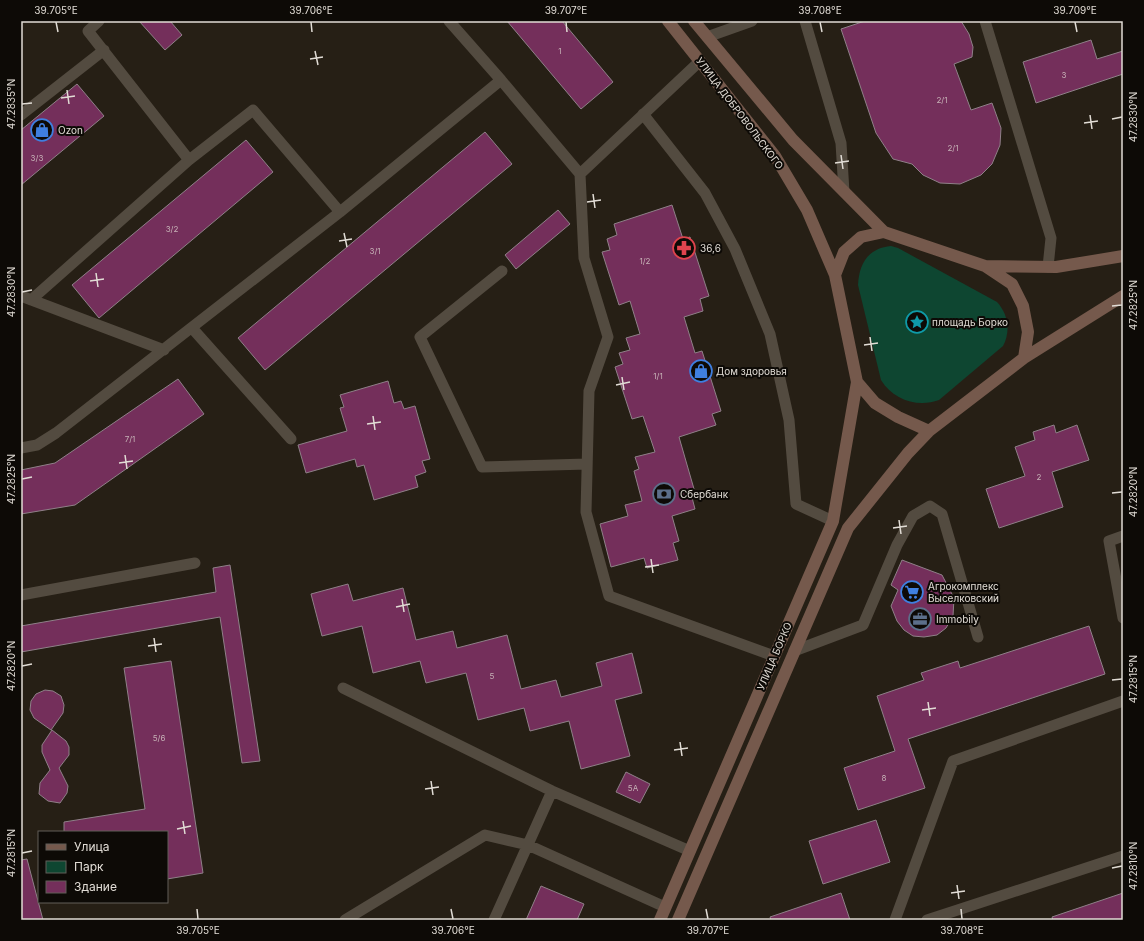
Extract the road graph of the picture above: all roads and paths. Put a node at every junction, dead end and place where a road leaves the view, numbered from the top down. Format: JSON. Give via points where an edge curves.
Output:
{"nodes":[{"id":1,"x":99,"y":21,"type":"edge"},
{"id":2,"x":449,"y":21,"type":"edge"},
{"id":3,"x":668,"y":21,"type":"edge"},
{"id":4,"x":694,"y":21,"type":"edge"},
{"id":5,"x":752,"y":21,"type":"edge"},
{"id":6,"x":805,"y":21,"type":"edge"},
{"id":7,"x":985,"y":21,"type":"edge"},
{"id":8,"x":706,"y":37,"type":"junction"},
{"id":9,"x":104,"y":50,"type":"junction"},
{"id":10,"x":700,"y":61,"type":"junction"},
{"id":11,"x":501,"y":80,"type":"junction"},
{"id":12,"x":643,"y":114,"type":"junction"},
{"id":13,"x":21,"y":116,"type":"edge"},
{"id":14,"x":189,"y":160,"type":"junction"},
{"id":15,"x":580,"y":174,"type":"junction"},
{"id":16,"x":844,"y":192,"type":"junction"},
{"id":17,"x":340,"y":212,"type":"junction"},
{"id":18,"x":884,"y":232,"type":"junction"},
{"id":19,"x":1123,"y":256,"type":"edge"},
{"id":20,"x":985,"y":266,"type":"junction"},
{"id":21,"x":1048,"y":267,"type":"junction"},
{"id":22,"x":502,"y":271,"type":"dead end"},
{"id":23,"x":835,"y":275,"type":"junction"},
{"id":24,"x":1123,"y":296,"type":"edge"},
{"id":25,"x":26,"y":298,"type":"edge"},
{"id":26,"x":192,"y":328,"type":"junction"},
{"id":27,"x":164,"y":350,"type":"junction"},
{"id":28,"x":1024,"y":358,"type":"junction"},
{"id":29,"x":857,"y":382,"type":"junction"},
{"id":30,"x":929,"y":431,"type":"junction"},
{"id":31,"x":291,"y":439,"type":"dead end"},
{"id":32,"x":21,"y":448,"type":"edge"},
{"id":33,"x":587,"y":464,"type":"junction"},
{"id":34,"x":833,"y":521,"type":"junction"},
{"id":35,"x":1123,"y":536,"type":"edge"},
{"id":36,"x":195,"y":563,"type":"dead end"},
{"id":37,"x":21,"y":595,"type":"edge"},
{"id":38,"x":1123,"y":618,"type":"edge"},
{"id":39,"x":978,"y":637,"type":"dead end"},
{"id":40,"x":794,"y":651,"type":"junction"},
{"id":41,"x":774,"y":656,"type":"junction"},
{"id":42,"x":343,"y":688,"type":"dead end"},
{"id":43,"x":1123,"y":700,"type":"edge"},
{"id":44,"x":552,"y":791,"type":"junction"},
{"id":45,"x":528,"y":845,"type":"junction"},
{"id":46,"x":690,"y":851,"type":"junction"},
{"id":47,"x":1123,"y":856,"type":"edge"},
{"id":48,"x":665,"y":907,"type":"junction"},
{"id":49,"x":345,"y":920,"type":"edge"},
{"id":50,"x":494,"y":920,"type":"edge"},
{"id":51,"x":660,"y":920,"type":"edge"},
{"id":52,"x":678,"y":920,"type":"edge"},
{"id":53,"x":895,"y":920,"type":"edge"},
{"id":54,"x":927,"y":920,"type":"edge"}],
"edges":[{"from":1,"to":9,"type":"lane","via":[[88,31]]},
{"from":2,"to":11,"type":"lane"},
{"from":3,"to":10,"type":"main road","name":"УЛИЦА ДОБРОВОЛЬСКОГО"},
{"from":4,"to":8,"type":"main road","name":"УЛИЦА ДОБРОВОЛЬСКОГО"},
{"from":5,"to":8,"type":"lane"},
{"from":6,"to":16,"type":"lane","via":[[841,143]]},
{"from":7,"to":21,"type":"lane","via":[[1051,238]]},
{"from":8,"to":16,"type":"main road","name":"УЛИЦА ДОБРОВОЛЬСКОГО","via":[[793,140]]},
{"from":9,"to":13,"type":"lane"},
{"from":9,"to":14,"type":"lane"},
{"from":10,"to":12,"type":"lane"},
{"from":10,"to":23,"type":"main road","name":"УЛИЦА ДОБРОВОЛЬСКОГО","via":[[775,156],[807,210]]},
{"from":11,"to":15,"type":"lane"},
{"from":11,"to":17,"type":"lane"},
{"from":12,"to":15,"type":"lane"},
{"from":12,"to":34,"type":"lane","via":[[705,193],[735,249],[770,334],[789,420],[796,504]]},
{"from":14,"to":17,"type":"lane","via":[[253,110]]},
{"from":14,"to":25,"type":"lane"},
{"from":15,"to":33,"type":"lane","via":[[584,258],[608,337],[589,391]]},
{"from":16,"to":18,"type":"main road","name":"УЛИЦА ДОБРОВОЛЬСКОГО"},
{"from":17,"to":26,"type":"lane"},
{"from":18,"to":20,"type":"main road"},
{"from":18,"to":23,"type":"main road","via":[[861,236],[844,252]]},
{"from":19,"to":21,"type":"main road","via":[[1056,268]]},
{"from":20,"to":21,"type":"main road"},
{"from":20,"to":28,"type":"main road","via":[[1012,284],[1023,306],[1028,332]]},
{"from":22,"to":33,"type":"lane","via":[[420,337],[482,466]]},
{"from":23,"to":29,"type":"main road"},
{"from":24,"to":28,"type":"main road"},
{"from":25,"to":27,"type":"lane"},
{"from":26,"to":27,"type":"lane"},
{"from":26,"to":31,"type":"lane"},
{"from":27,"to":32,"type":"lane","via":[[56,433],[37,445]]},
{"from":28,"to":30,"type":"main road"},
{"from":29,"to":30,"type":"main road","via":[[875,403]]},
{"from":29,"to":34,"type":"main road","name":"УЛИЦА БОРКО"},
{"from":30,"to":40,"type":"main road","name":"УЛИЦА БОРКО","via":[[908,453],[848,528]]},
{"from":33,"to":41,"type":"lane","via":[[586,512],[609,596]]},
{"from":34,"to":41,"type":"main road","name":"УЛИЦА БОРКО"},
{"from":35,"to":38,"type":"lane","via":[[1109,541]]},
{"from":36,"to":37,"type":"lane"},
{"from":39,"to":40,"type":"lane","via":[[942,514],[930,506],[913,516],[897,545],[862,625]]},
{"from":40,"to":52,"type":"main road","name":"УЛИЦА БОРКО"},
{"from":41,"to":46,"type":"main road","name":"УЛИЦА БОРКО"},
{"from":42,"to":44,"type":"lane"},
{"from":43,"to":53,"type":"lane","via":[[953,761]]},
{"from":44,"to":45,"type":"lane"},
{"from":44,"to":46,"type":"lane"},
{"from":45,"to":48,"type":"lane"},
{"from":45,"to":49,"type":"lane","via":[[485,835]]},
{"from":45,"to":50,"type":"lane"},
{"from":46,"to":48,"type":"main road","name":"УЛИЦА БОРКО"},
{"from":47,"to":54,"type":"lane"},
{"from":48,"to":51,"type":"main road","name":"УЛИЦА БОРКО"}]}
